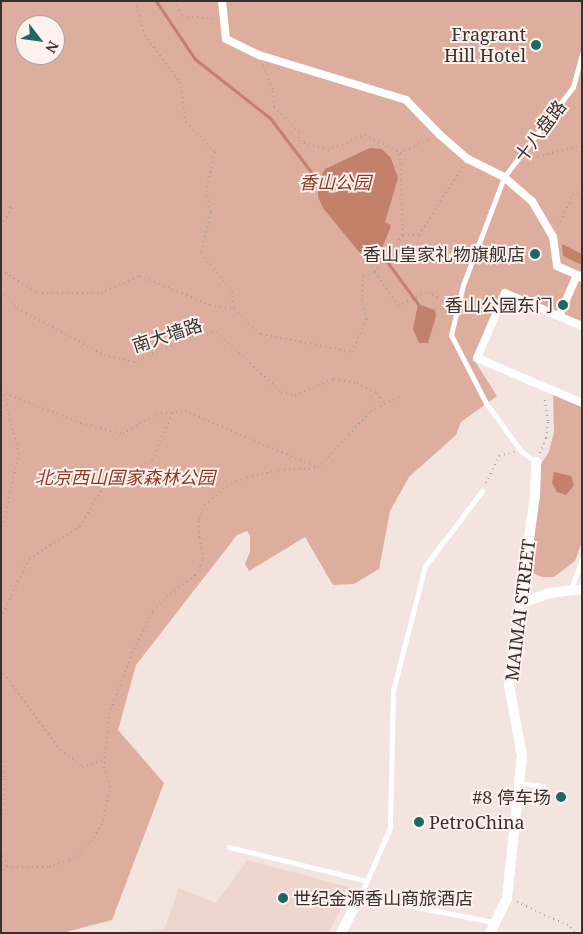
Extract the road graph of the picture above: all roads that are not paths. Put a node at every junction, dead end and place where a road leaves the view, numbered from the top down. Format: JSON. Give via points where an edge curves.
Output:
{"nodes":[{"id":1,"x":222,"y":1,"type":"edge"},
{"id":2,"x":582,"y":54,"type":"edge"},
{"id":3,"x":504,"y":177,"type":"junction"},
{"id":4,"x":579,"y":277,"type":"edge"},
{"id":5,"x":559,"y":316,"type":"junction"},
{"id":6,"x":582,"y":326,"type":"edge"},
{"id":7,"x":582,"y":403,"type":"edge"},
{"id":8,"x":536,"y":462,"type":"joint"},
{"id":9,"x":482,"y":491,"type":"road end"},
{"id":10,"x":582,"y":558,"type":"edge"},
{"id":11,"x":577,"y":589,"type":"edge"},
{"id":12,"x":519,"y":604,"type":"junction"},
{"id":13,"x":518,"y":783,"type":"junction"},
{"id":14,"x":543,"y":786,"type":"dead end"},
{"id":15,"x":229,"y":847,"type":"dead end"},
{"id":16,"x":367,"y":881,"type":"junction"},
{"id":17,"x":360,"y":896,"type":"junction"},
{"id":18,"x":494,"y":922,"type":"junction"},
{"id":19,"x":341,"y":933,"type":"edge"},
{"id":20,"x":490,"y":933,"type":"edge"}],
"edges":[{"from":1,"to":3,"type":"street","via":[[226,39],[259,55],[406,100],[468,159]]},
{"from":2,"to":3,"type":"lane","name":"十八盘路","via":[[573,87]]},
{"from":3,"to":4,"type":"street","via":[[532,200],[553,237],[557,266]]},
{"from":3,"to":8,"type":"lane","via":[[456,307],[452,335],[486,403],[521,451]]},
{"from":4,"to":5,"type":"street"},
{"from":5,"to":6,"type":"street"},
{"from":5,"to":7,"type":"street","via":[[506,293],[477,358]]},
{"from":8,"to":12,"type":"street","name":"MAIMAI STREET","via":[[535,496]]},
{"from":9,"to":16,"type":"lane","via":[[425,566],[393,691],[390,828]]},
{"from":10,"to":11,"type":"lane"},
{"from":11,"to":12,"type":"street"},
{"from":12,"to":13,"type":"street","name":"MAIMAI STREET","via":[[509,685],[522,756]]},
{"from":13,"to":14,"type":"lane"},
{"from":13,"to":18,"type":"street","name":"MAIMAI STREET","via":[[507,898]]},
{"from":15,"to":16,"type":"lane"},
{"from":16,"to":17,"type":"lane"},
{"from":17,"to":18,"type":"lane"},
{"from":17,"to":19,"type":"street"},
{"from":18,"to":20,"type":"street","name":"MAIMAI STREET"}]}
